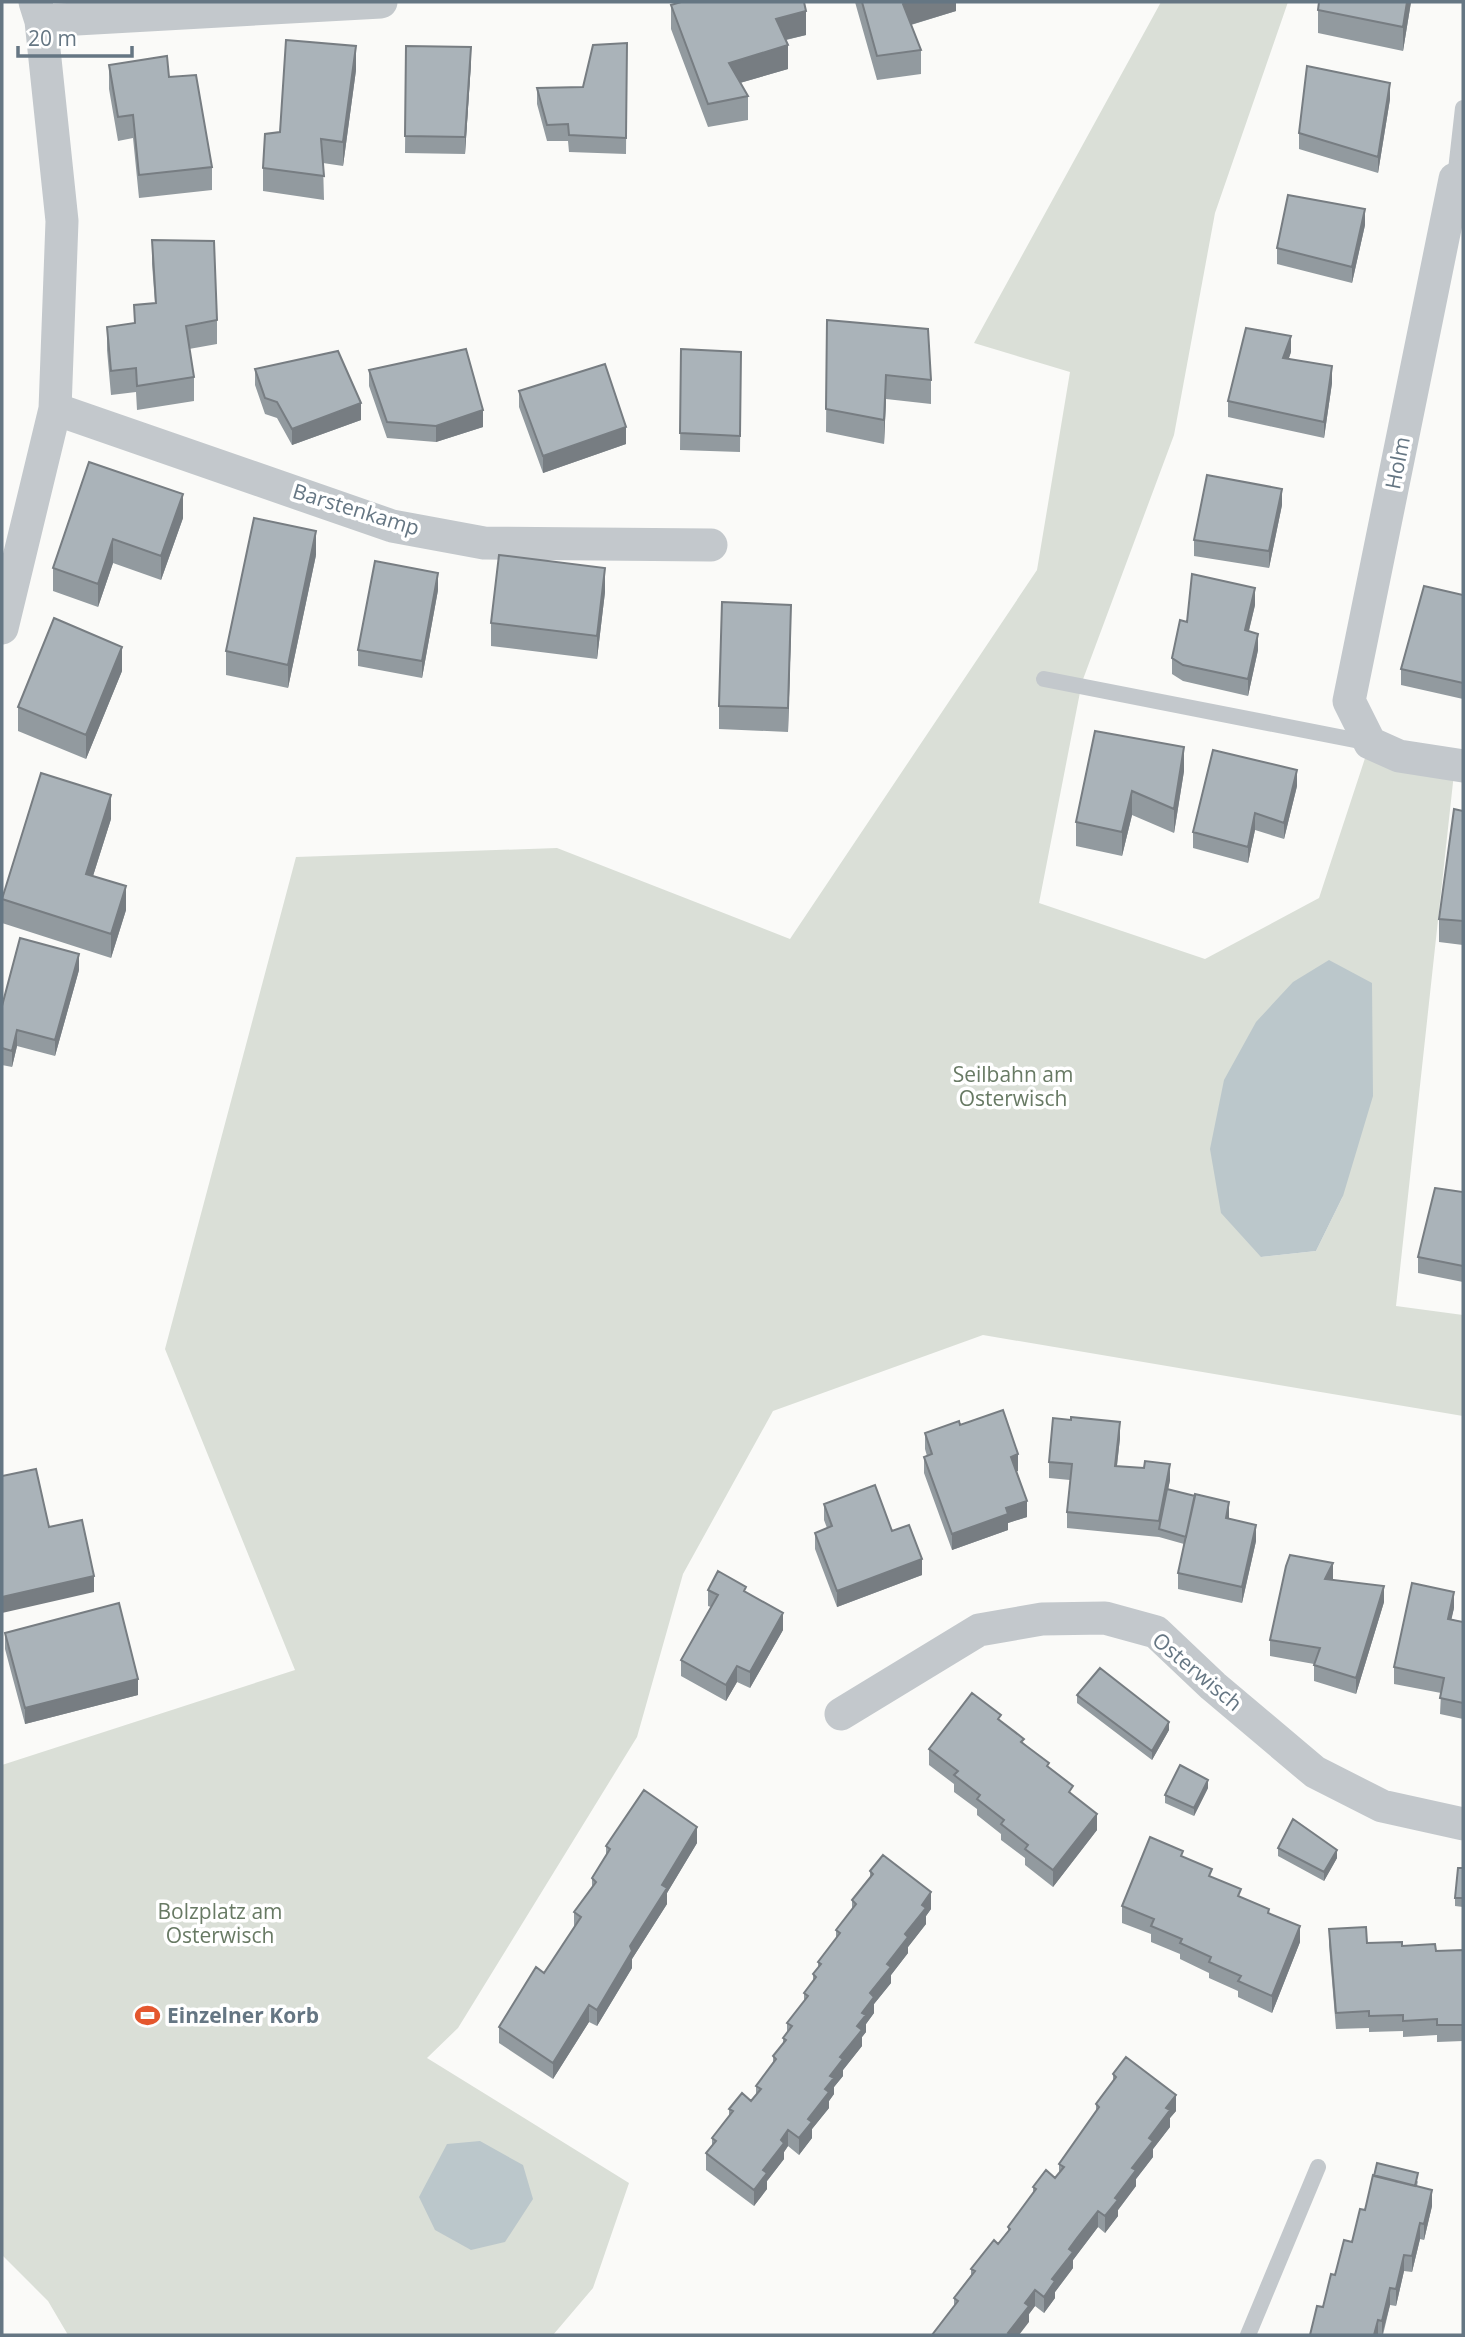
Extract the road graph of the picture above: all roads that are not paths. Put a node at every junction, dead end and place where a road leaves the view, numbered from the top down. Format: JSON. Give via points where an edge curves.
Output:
{"nodes":[{"id":1,"x":382,"y":2,"type":"edge"},
{"id":2,"x":38,"y":11,"type":"edge"},
{"id":3,"x":1463,"y":108,"type":"edge"},
{"id":4,"x":1459,"y":177,"type":"edge"},
{"id":5,"x":55,"y":409,"type":"junction"},
{"id":6,"x":12,"y":543,"type":"edge"},
{"id":7,"x":711,"y":545,"type":"dead end"},
{"id":8,"x":2,"y":628,"type":"edge"},
{"id":9,"x":1044,"y":679,"type":"dead end"},
{"id":10,"x":1370,"y":743,"type":"junction"},
{"id":11,"x":1463,"y":766,"type":"edge"},
{"id":12,"x":841,"y":1714,"type":"dead end"},
{"id":13,"x":1463,"y":1824,"type":"edge"},
{"id":14,"x":1318,"y":2167,"type":"dead end"},
{"id":15,"x":1248,"y":2335,"type":"edge"}],
"edges":[{"from":1,"to":2,"type":"street"},
{"from":2,"to":5,"type":"street","via":[[62,220]]},
{"from":3,"to":4,"type":"lane","name":"Holm"},
{"from":4,"to":10,"type":"street","name":"Holm","via":[[1349,701]]},
{"from":5,"to":6,"type":"street"},
{"from":5,"to":7,"type":"street","name":"Barstenkamp","via":[[392,526],[484,543]]},
{"from":6,"to":8,"type":"street"},
{"from":9,"to":10,"type":"lane"},
{"from":10,"to":11,"type":"street","via":[[1399,756]]},
{"from":12,"to":13,"type":"street","name":"Osterwisch","via":[[979,1630],[1042,1619],[1105,1618],[1156,1632],[1315,1772],[1382,1806]]},
{"from":14,"to":15,"type":"lane"}]}
